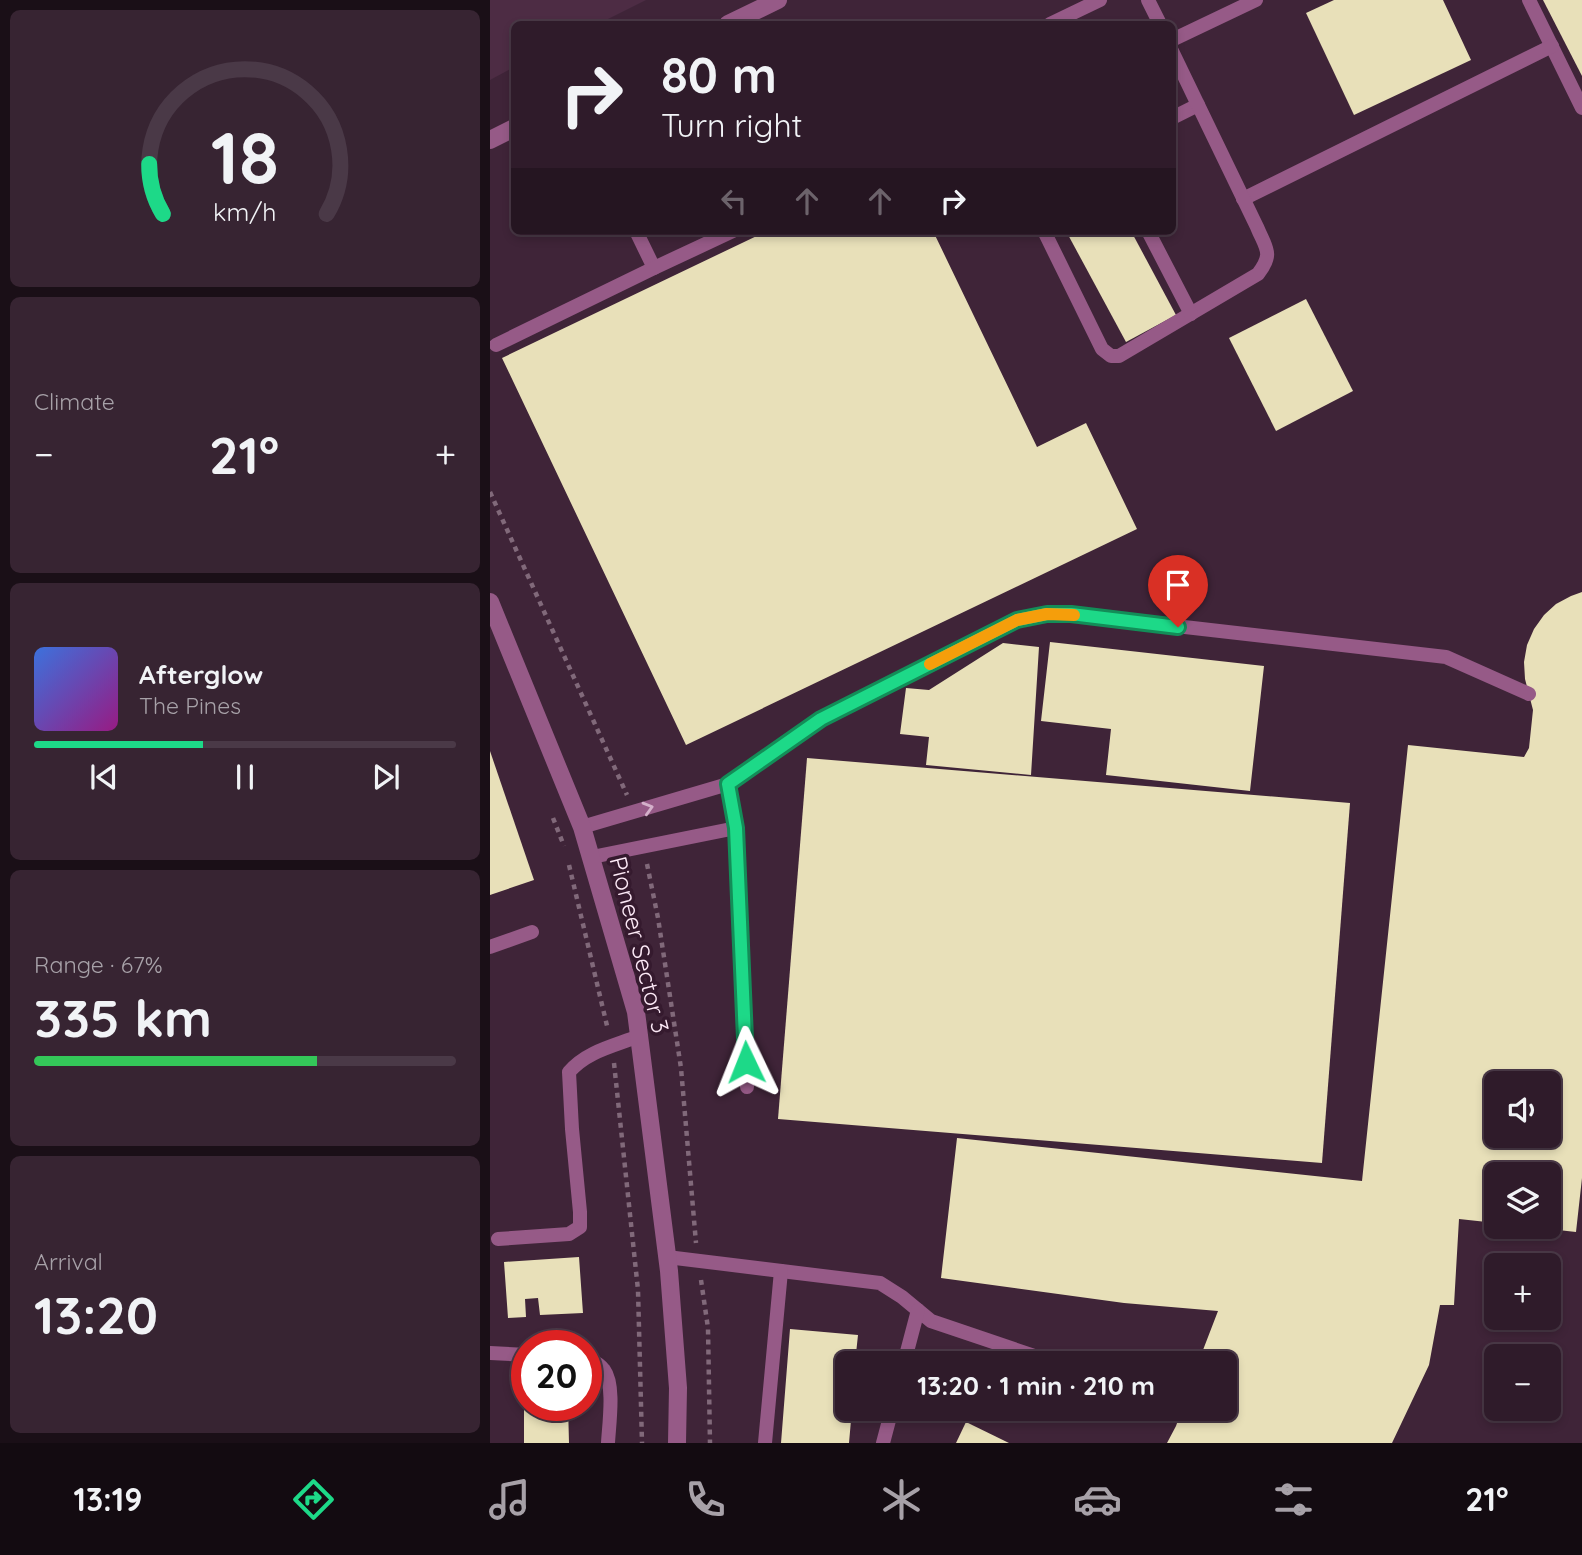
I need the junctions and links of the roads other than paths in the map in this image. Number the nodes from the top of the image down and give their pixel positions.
1 (778, 0) edge
2 (1100, 0) edge
3 (1148, 0) edge
4 (1256, 0) edge
5 (1530, 0) edge
6 (734, 21) edge
7 (1056, 21) edge
8 (1158, 21) edge
9 (1176, 38) edge
10 (1552, 46) junction
11 (1176, 59) edge
12 (1198, 105) junction
13 (1582, 108) edge
14 (1176, 116) edge
15 (511, 130) edge
16 (490, 140) edge
17 (1243, 199) junction
18 (638, 235) edge
19 (724, 235) edge
20 (1046, 235) edge
21 (1150, 235) edge
22 (654, 268) junction
23 (1191, 314) junction
24 (496, 345) dead end
25 (490, 602) edge
26 (1529, 694) dead end
27 (728, 784) junction
28 (582, 827) junction
29 (736, 828) junction
30 (592, 857) junction
31 (532, 932) dead end
32 (490, 947) edge
33 (639, 1036) junction
34 (747, 1087) dead end
35 (498, 1239) dead end
36 (667, 1257) junction
37 (781, 1271) junction
38 (918, 1310) junction
39 (907, 1351) edge
40 (1020, 1351) edge
41 (490, 1353) edge
42 (511, 1354) edge
43 (602, 1368) edge
44 (889, 1421) edge
45 (608, 1443) edge
46 (677, 1443) edge
47 (765, 1443) edge
48 (883, 1443) edge

1 - 6 street
2 - 7 lane
3 - 8 lane
4 - 9 lane
5 - 10 lane
10 - 13 lane
10 - 17 lane
11 - 12 lane
12 - 14 lane
12 - 17 lane
15 - 16 street
17 - 23 lane
18 - 22 lane
19 - 22 lane
20 - 23 lane
21 - 23 lane
22 - 24 lane
25 - 28 street, Pioneer Sector 3
26 - 27 lane
28 -> 27 lane
27 - 29 lane
28 - 30 street, Pioneer Sector 3
29 - 30 lane
29 - 34 lane
30 - 33 street, Pioneer Sector 3
31 - 32 lane
33 - 35 lane
33 - 36 street, Pioneer Sector 3
36 - 37 lane
36 - 46 street, Pioneer Sector 3
37 - 38 lane
37 - 47 lane
38 - 39 lane
38 - 40 lane
41 - 42 lane
43 - 45 lane
44 - 48 lane

